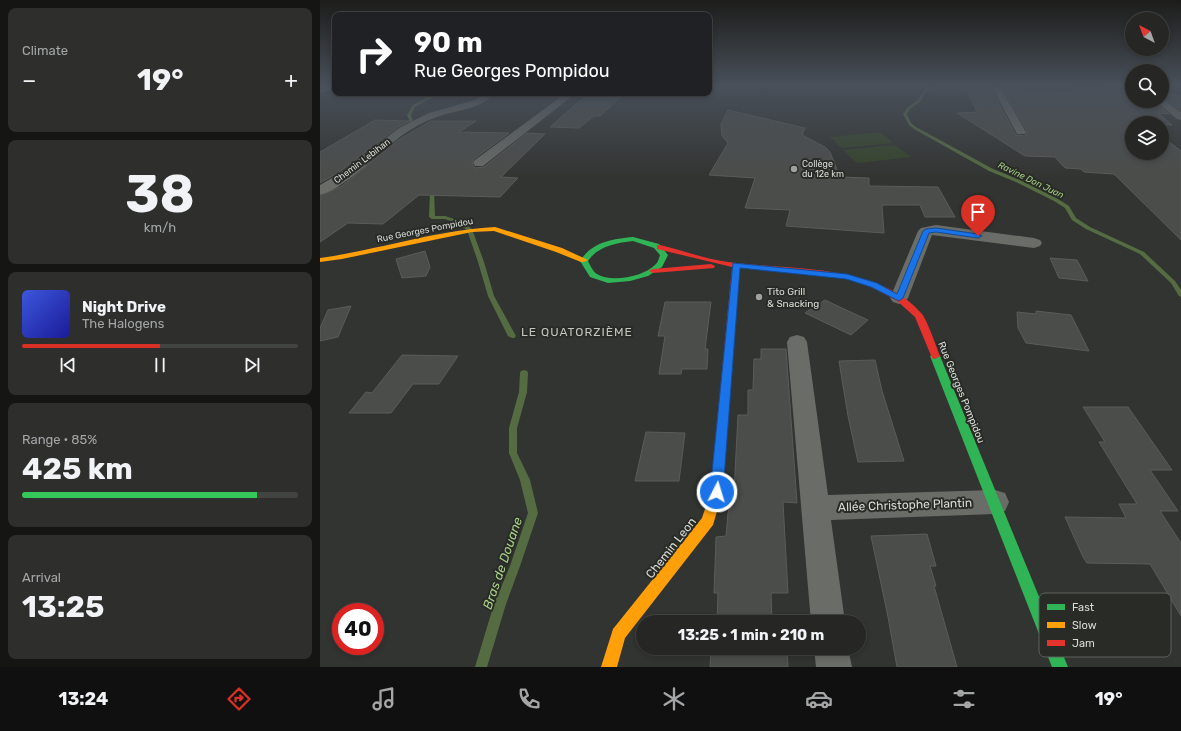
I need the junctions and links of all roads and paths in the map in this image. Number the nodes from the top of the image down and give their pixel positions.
1 (430, 116) edge
2 (541, 116) edge
3 (1012, 116) edge
4 (1021, 132) dead end
5 (479, 163) dead end
6 (320, 191) edge
7 (533, 241) junction
8 (1034, 243) dead end
9 (573, 246) dead end
10 (586, 246) dead end
11 (597, 247) junction
12 (660, 247) junction
13 (320, 260) edge
14 (584, 260) junction
15 (726, 264) junction
16 (736, 265) junction
17 (653, 271) junction
18 (899, 298) junction
19 (797, 342) dead end
20 (995, 502) junction
21 (815, 508) junction
22 (1039, 614) edge
23 (827, 615) edge
24 (832, 655) edge
25 (1056, 657) edge
26 (609, 667) edge
27 (834, 667) edge
28 (1060, 667) edge

1 - 6 street, Chemin Lebihan
2 - 5 street
3 - 4 street
7 - 9 main road, Rue Georges Pompidou
7 - 13 main road, Rue Georges Pompidou
7 - 14 main road, Rue Georges Pompidou
8 - 18 street
10 - 11 main road
11 - 12 main road, Rue Georges Pompidou
11 - 14 main road
12 - 15 main road, Rue Georges Pompidou
12 - 17 main road
14 - 17 main road, Rue Georges Pompidou
15 - 16 main road, Rue Georges Pompidou
15 - 17 main road, Rue Georges Pompidou
16 - 18 main road, Rue Georges Pompidou
16 - 26 main road, Chemin Leon
18 - 20 main road, Rue Georges Pompidou
19 - 21 street
20 - 21 street, Allée Christophe Plantin
20 - 22 main road, Rue Georges Pompidou
21 - 23 street
24 - 27 street
25 - 28 main road, Rue Georges Pompidou

